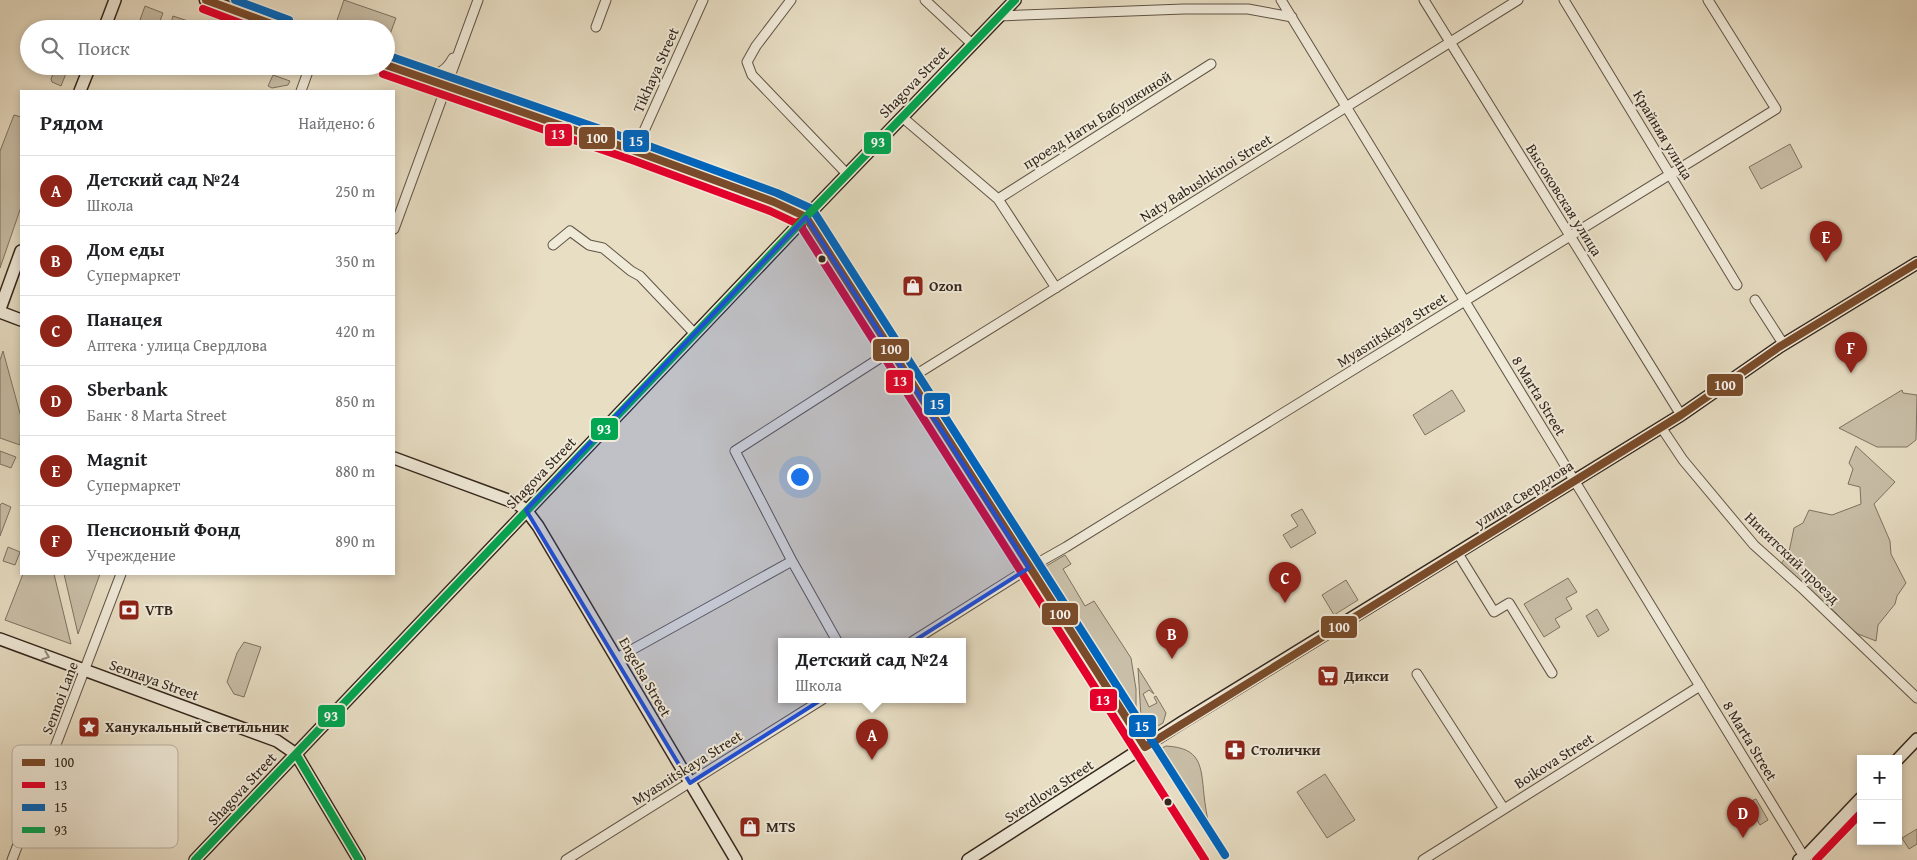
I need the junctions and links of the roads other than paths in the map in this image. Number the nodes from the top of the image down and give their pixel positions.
1 (115, 0) edge
2 (206, 0) edge
3 (478, 0) edge
4 (606, 0) edge
5 (703, 0) edge
6 (791, 0) edge
7 (924, 0) edge
8 (1015, 0) edge
9 (1281, 0) edge
10 (1424, 0) edge
11 (1518, 0) edge
12 (1564, 0) edge
13 (1708, 0) edge
14 (999, 16) junction
15 (1292, 17) junction
16 (107, 20) edge
17 (261, 20) edge
18 (596, 27) dead end
19 (1450, 42) junction
20 (972, 44) junction
21 (460, 47) junction
22 (1211, 64) dead end
23 (395, 68) edge
24 (86, 75) edge
25 (307, 75) edge
26 (412, 75) junction
27 (447, 85) junction
28 (80, 90) edge
29 (301, 90) edge
30 (1346, 107) junction
31 (902, 117) junction
32 (635, 151) junction
33 (847, 174) junction
34 (1671, 174) junction
35 (998, 199) junction
36 (806, 216) junction
37 (395, 226) edge
38 (1570, 236) junction
39 (553, 245) dead end
40 (20, 254) edge
41 (1917, 263) edge
42 (1737, 284) dead end
43 (1056, 288) junction
44 (1755, 300) dead end
45 (1465, 301) junction
46 (0, 311) edge
47 (20, 320) edge
48 (695, 334) junction
49 (1784, 345) junction
50 (891, 351) junction
51 (909, 379) junction
52 (1681, 414) junction
53 (1661, 427) junction
54 (395, 458) edge
55 (1575, 480) junction
56 (526, 510) junction
57 (1457, 552) junction
58 (792, 561) junction
59 (1029, 568) junction
60 (121, 575) edge
61 (835, 638) edge
62 (919, 638) edge
63 (0, 639) edge
64 (617, 658) junction
65 (85, 671) junction
66 (1552, 673) dead end
67 (1417, 674) dead end
68 (1700, 686) junction
69 (1917, 698) edge
70 (817, 703) edge
71 (1917, 739) edge
72 (56, 745) edge
73 (1145, 747) junction
74 (296, 754) junction
75 (1902, 755) edge
76 (690, 783) junction
77 (1859, 800) edge
78 (1504, 809) junction
79 (17, 848) edge
80 (1803, 859) edge
81 (12, 860) edge
82 (195, 860) edge
83 (359, 860) edge
84 (566, 860) edge
85 (736, 860) edge
86 (968, 860) edge
87 (1217, 860) edge
88 (1423, 860) edge

1 - 16 main road
2 - 17 main road
3 - 21 street
4 - 18 street
5 - 32 street, Tikhaya Street
6 - 33 street
7 - 20 street
8 - 14 main road, Shagova Street
9 - 15 street, 8 Marta Street
10 - 19 street, Высоковская улица
11 - 19 street, Naty Babushkinoi Street
12 - 34 street, Крайняя улица
13 - 34 street, Myasnitskaya Street
14 - 15 street
14 - 20 main road, Shagova Street
15 - 30 street, 8 Marta Street
19 - 30 street, Naty Babushkinoi Street
19 - 38 street, Высоковская улица
20 - 31 main road, Shagova Street
21 - 26 street
21 - 27 street
22 - 35 street, проезд Наты Бабушкиной
23 - 26 main road
24 - 28 main road
25 - 29 street
26 - 27 main road
27 - 32 main road
27 - 37 street
30 - 43 street, Naty Babushkinoi Street
30 - 45 street, 8 Marta Street
31 - 33 main road, Shagova Street
31 - 35 street
32 - 36 main road
33 - 36 main road, Shagova Street
34 - 38 street, Myasnitskaya Street
34 - 42 street, Крайняя улица
35 - 43 street
36 - 48 main road, Shagova Street
36 - 50 main road
38 - 45 street, Myasnitskaya Street
38 - 52 street, Высоковская улица
39 - 48 street
40 - 46 main road
41 - 49 main road, улица Свердлова
43 - 51 street, Naty Babushkinoi Street
44 - 49 street
45 - 55 street, 8 Marta Street
45 - 59 street, Myasnitskaya Street
46 - 47 main road
48 - 56 main road, Shagova Street
49 - 52 main road, улица Свердлова
50 - 51 main road
50 - 58 street
51 - 59 main road
52 - 53 main road, улица Свердлова
53 - 55 main road, улица Свердлова
53 - 69 street, Никитский проезд
54 - 56 main road
55 - 57 main road, улица Свердлова
55 - 68 street, 8 Marta Street
56 - 64 main road, Engelsa Street
56 - 74 main road, Shagova Street
57 - 66 street
57 - 73 main road, улица Свердлова
58 - 61 street
58 - 64 street
59 - 62 street, Myasnitskaya Street
59 - 73 main road
60 - 65 street, Sennoi Lane
63 -> 65 main road, Sennaya Street
64 - 76 main road, Engelsa Street
65 - 72 street, Sennoi Lane
65 - 74 main road, Sennaya Street
67 - 78 street
68 - 78 street, Boikova Street
68 - 80 street, 8 Marta Street
70 - 76 street, Myasnitskaya Street
71 - 75 main road
73 - 86 main road, Sverdlova Street
73 - 87 main road
74 - 82 main road, Shagova Street
74 - 83 main road
76 - 84 street, Myasnitskaya Street
76 - 85 main road, Engelsa Street
77 - 80 main road
78 - 88 street, Boikova Street
79 - 81 street, Sennoi Lane

